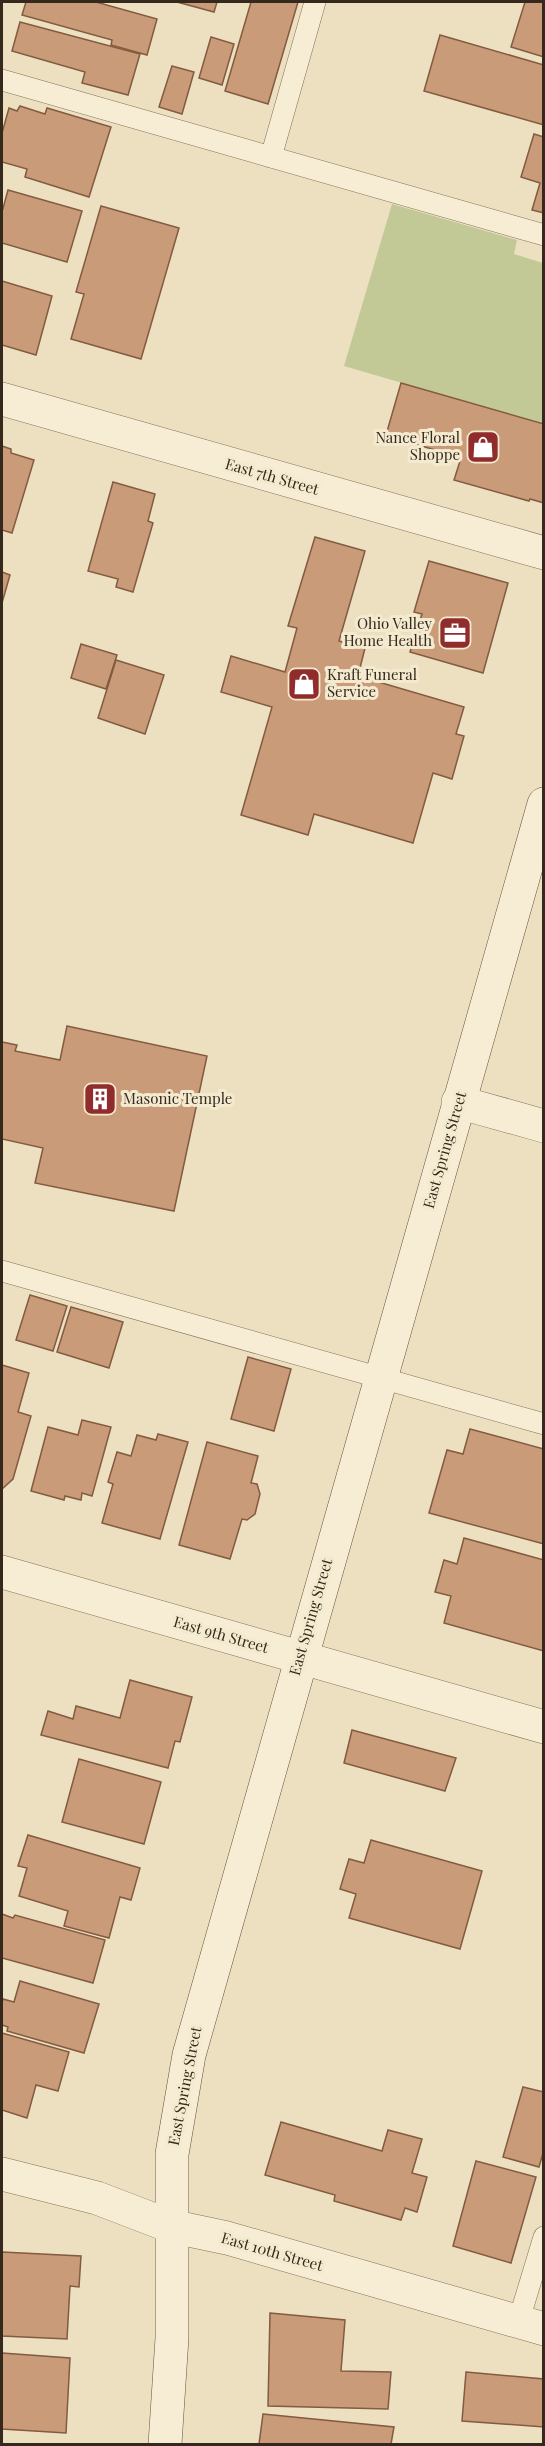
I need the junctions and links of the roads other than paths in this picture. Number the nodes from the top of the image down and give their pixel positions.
1 (315, 2) edge
2 (2, 80) edge
3 (271, 157) junction
4 (543, 235) edge
5 (2, 399) edge
6 (543, 553) edge
7 (541, 820) edge
8 (459, 1102) junction
9 (543, 1126) edge
10 (2, 1271) edge
11 (380, 1378) junction
12 (543, 1424) edge
13 (2, 1572) edge
14 (300, 1658) junction
15 (543, 1727) edge
16 (2, 2174) edge
17 (170, 2226) junction
18 (543, 2237) edge
19 (531, 2326) edge
20 (165, 2445) edge

1 - 3 lane
2 - 3 lane
3 - 4 lane
5 - 6 street, East 7th Street
7 - 8 street, East Spring Street
8 - 9 street
8 - 11 street, East Spring Street
10 - 11 lane
11 - 12 lane
11 - 14 street, East Spring Street
13 - 14 street, East 9th Street
14 - 15 street, East 9th Street
14 - 17 street, East Spring Street
16 - 17 street, East 10th Street
17 - 19 street, East 10th Street
17 - 20 street, East Spring Street
18 - 19 lane

